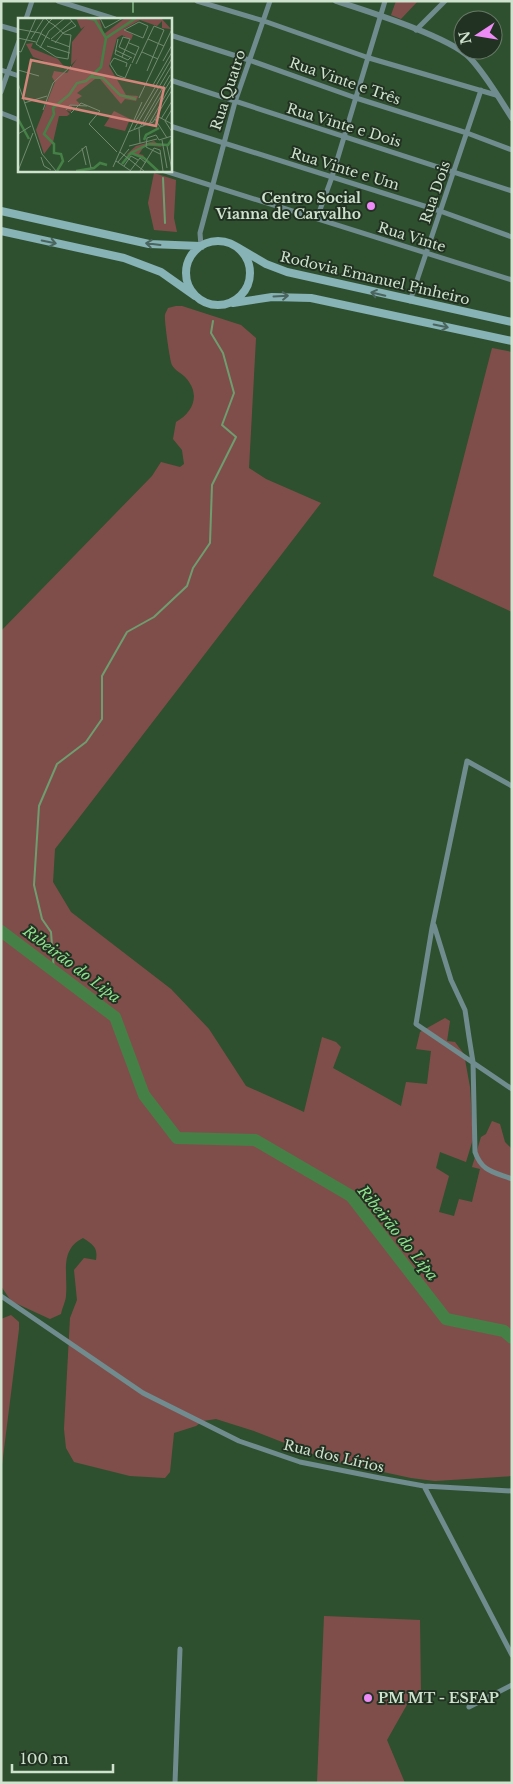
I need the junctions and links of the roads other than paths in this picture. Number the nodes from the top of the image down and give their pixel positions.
1 (32, 1) edge
2 (58, 1) edge
3 (197, 1) edge
4 (270, 1) edge
5 (336, 1) edge
6 (385, 1) edge
7 (445, 1) edge
8 (380, 16) junction
9 (26, 18) edge
10 (113, 18) edge
11 (264, 21) junction
12 (1, 26) edge
13 (416, 30) junction
14 (18, 31) edge
15 (171, 36) edge
16 (18, 44) edge
17 (369, 58) junction
18 (249, 60) junction
19 (1, 70) edge
20 (8, 72) junction
21 (18, 76) edge
22 (171, 80) edge
23 (481, 90) junction
24 (1, 92) edge
25 (496, 95) junction
26 (356, 98) junction
27 (235, 102) junction
28 (1, 113) edge
29 (512, 118) edge
30 (18, 120) edge
31 (171, 126) edge
32 (467, 133) junction
33 (344, 136) junction
34 (223, 144) junction
35 (512, 150) edge
36 (165, 171) edge
37 (454, 171) junction
38 (332, 177) junction
39 (212, 186) junction
40 (512, 191) edge
41 (1, 211) edge
42 (440, 211) junction
43 (317, 218) junction
44 (1, 231) edge
45 (512, 237) edge
46 (202, 246) junction
47 (237, 247) junction
48 (426, 253) junction
49 (512, 280) edge
50 (195, 296) junction
51 (410, 301) junction
52 (233, 302) junction
53 (512, 322) edge
54 (512, 341) edge
55 (512, 786) edge
56 (433, 921) junction
57 (473, 1062) junction
58 (512, 1089) edge
59 (512, 1179) edge
60 (1, 1296) edge
61 (424, 1486) junction
62 (512, 1490) edge
63 (180, 1649) dead end
64 (512, 1655) edge
65 (512, 1685) edge
66 (469, 1707) dead end
67 (174, 1783) edge

1 - 9 street
2 - 10 street
3 - 11 street
4 - 11 street, Rua Quatro
5 - 8 street
6 - 8 street
7 - 13 street
8 - 13 street
8 - 17 street
11 - 17 street
11 - 18 street, Rua Quatro
12 - 14 street
13 - 25 street
15 - 18 street, Rua Vinte e Três
16 - 20 street
17 - 23 street
17 - 26 street
18 - 26 street, Rua Vinte e Três
18 - 27 street, Rua Quatro
19 - 20 street
20 - 21 street
20 - 24 street
22 - 27 street, Rua Vinte e Dois
23 - 25 street
23 - 32 street, Rua Dois
25 - 29 street
26 - 32 street, Rua Vinte e Três
26 - 33 street
27 - 33 street, Rua Vinte e Dois
27 - 34 street, Rua Quatro
28 - 30 street
31 - 34 street, Rua Vinte e Um
32 - 35 street, Rua Vinte e Três
32 - 37 street, Rua Dois
33 - 37 street, Rua Vinte e Dois
33 - 38 street
34 - 38 street, Rua Vinte e Um
34 - 39 street, Rua Quatro
36 - 39 street, Rua Vinte
37 - 40 street, Rua Vinte e Dois
37 - 42 street, Rua Dois
38 - 42 street, Rua Vinte e Um
38 - 43 street
39 - 43 street, Rua Vinte
39 - 46 street, Rua Quatro
46 -> 41 main road
42 - 45 street, Rua Vinte e Um
42 - 48 street, Rua Dois
43 - 48 street, Rua Vinte
44 -> 50 main road
46 - 47 main road
46 - 50 main road
51 -> 47 main road, Rodovia Emanuel Pinheiro
47 - 52 main road
48 - 49 street, Rua Vinte
48 - 51 street, Rua Dois
50 - 52 main road
51 - 53 main road, Rodovia Emanuel Pinheiro
52 -> 54 main road
55 - 56 street
56 - 57 street
56 - 57 street
57 - 58 street
57 - 59 street
60 - 61 street, Rua dos Lírios
61 - 62 street, Rua dos Lírios
61 - 64 street
63 - 67 street
65 - 66 street

